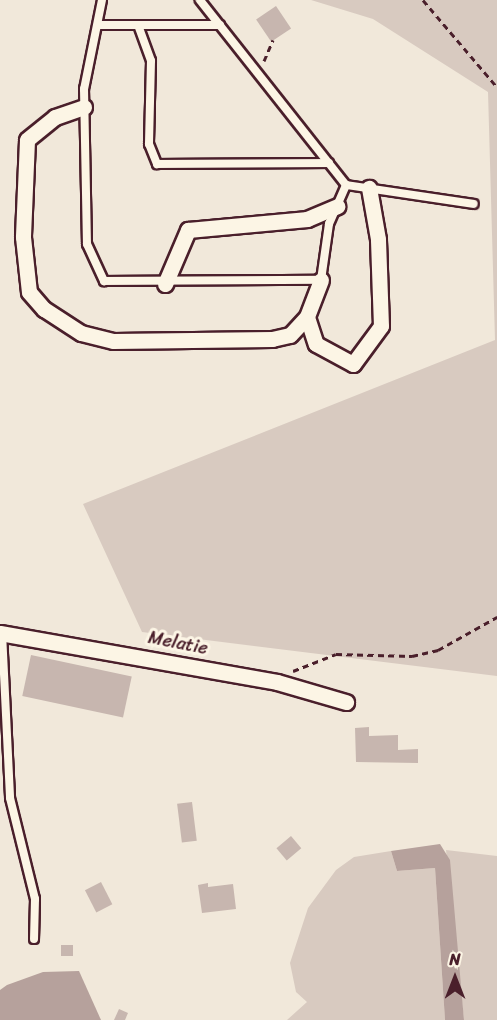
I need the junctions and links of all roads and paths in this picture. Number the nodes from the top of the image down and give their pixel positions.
1 (102, 0) edge
2 (200, 0) edge
3 (423, 0) edge
4 (100, 25) junction
5 (138, 25) junction
6 (220, 25) junction
7 (273, 40) dead end
8 (258, 73) junction
9 (497, 87) edge
10 (84, 107) junction
11 (329, 163) junction
12 (346, 185) junction
13 (369, 188) junction
14 (474, 204) dead end
15 (336, 206) junction
16 (321, 280) junction
17 (165, 284) junction
18 (308, 317) junction
19 (497, 617) edge
20 (1, 633) edge
21 (277, 682) junction
22 (346, 702) dead end
23 (34, 939) dead end

1 - 4 lane
2 - 6 lane
3 - 9 path
4 - 5 lane
4 - 10 lane
5 - 6 lane
5 - 11 lane
6 - 8 lane
7 - 8 path
8 - 11 lane
10 - 17 lane
10 - 18 street
11 - 12 lane
12 - 13 lane
12 - 15 lane
13 - 14 lane
13 - 18 street
15 - 16 lane
15 - 17 street
16 - 17 lane
16 - 18 street
19 - 21 path
20 - 21 street, Melatie
20 - 23 lane
21 - 22 street, Melatie

